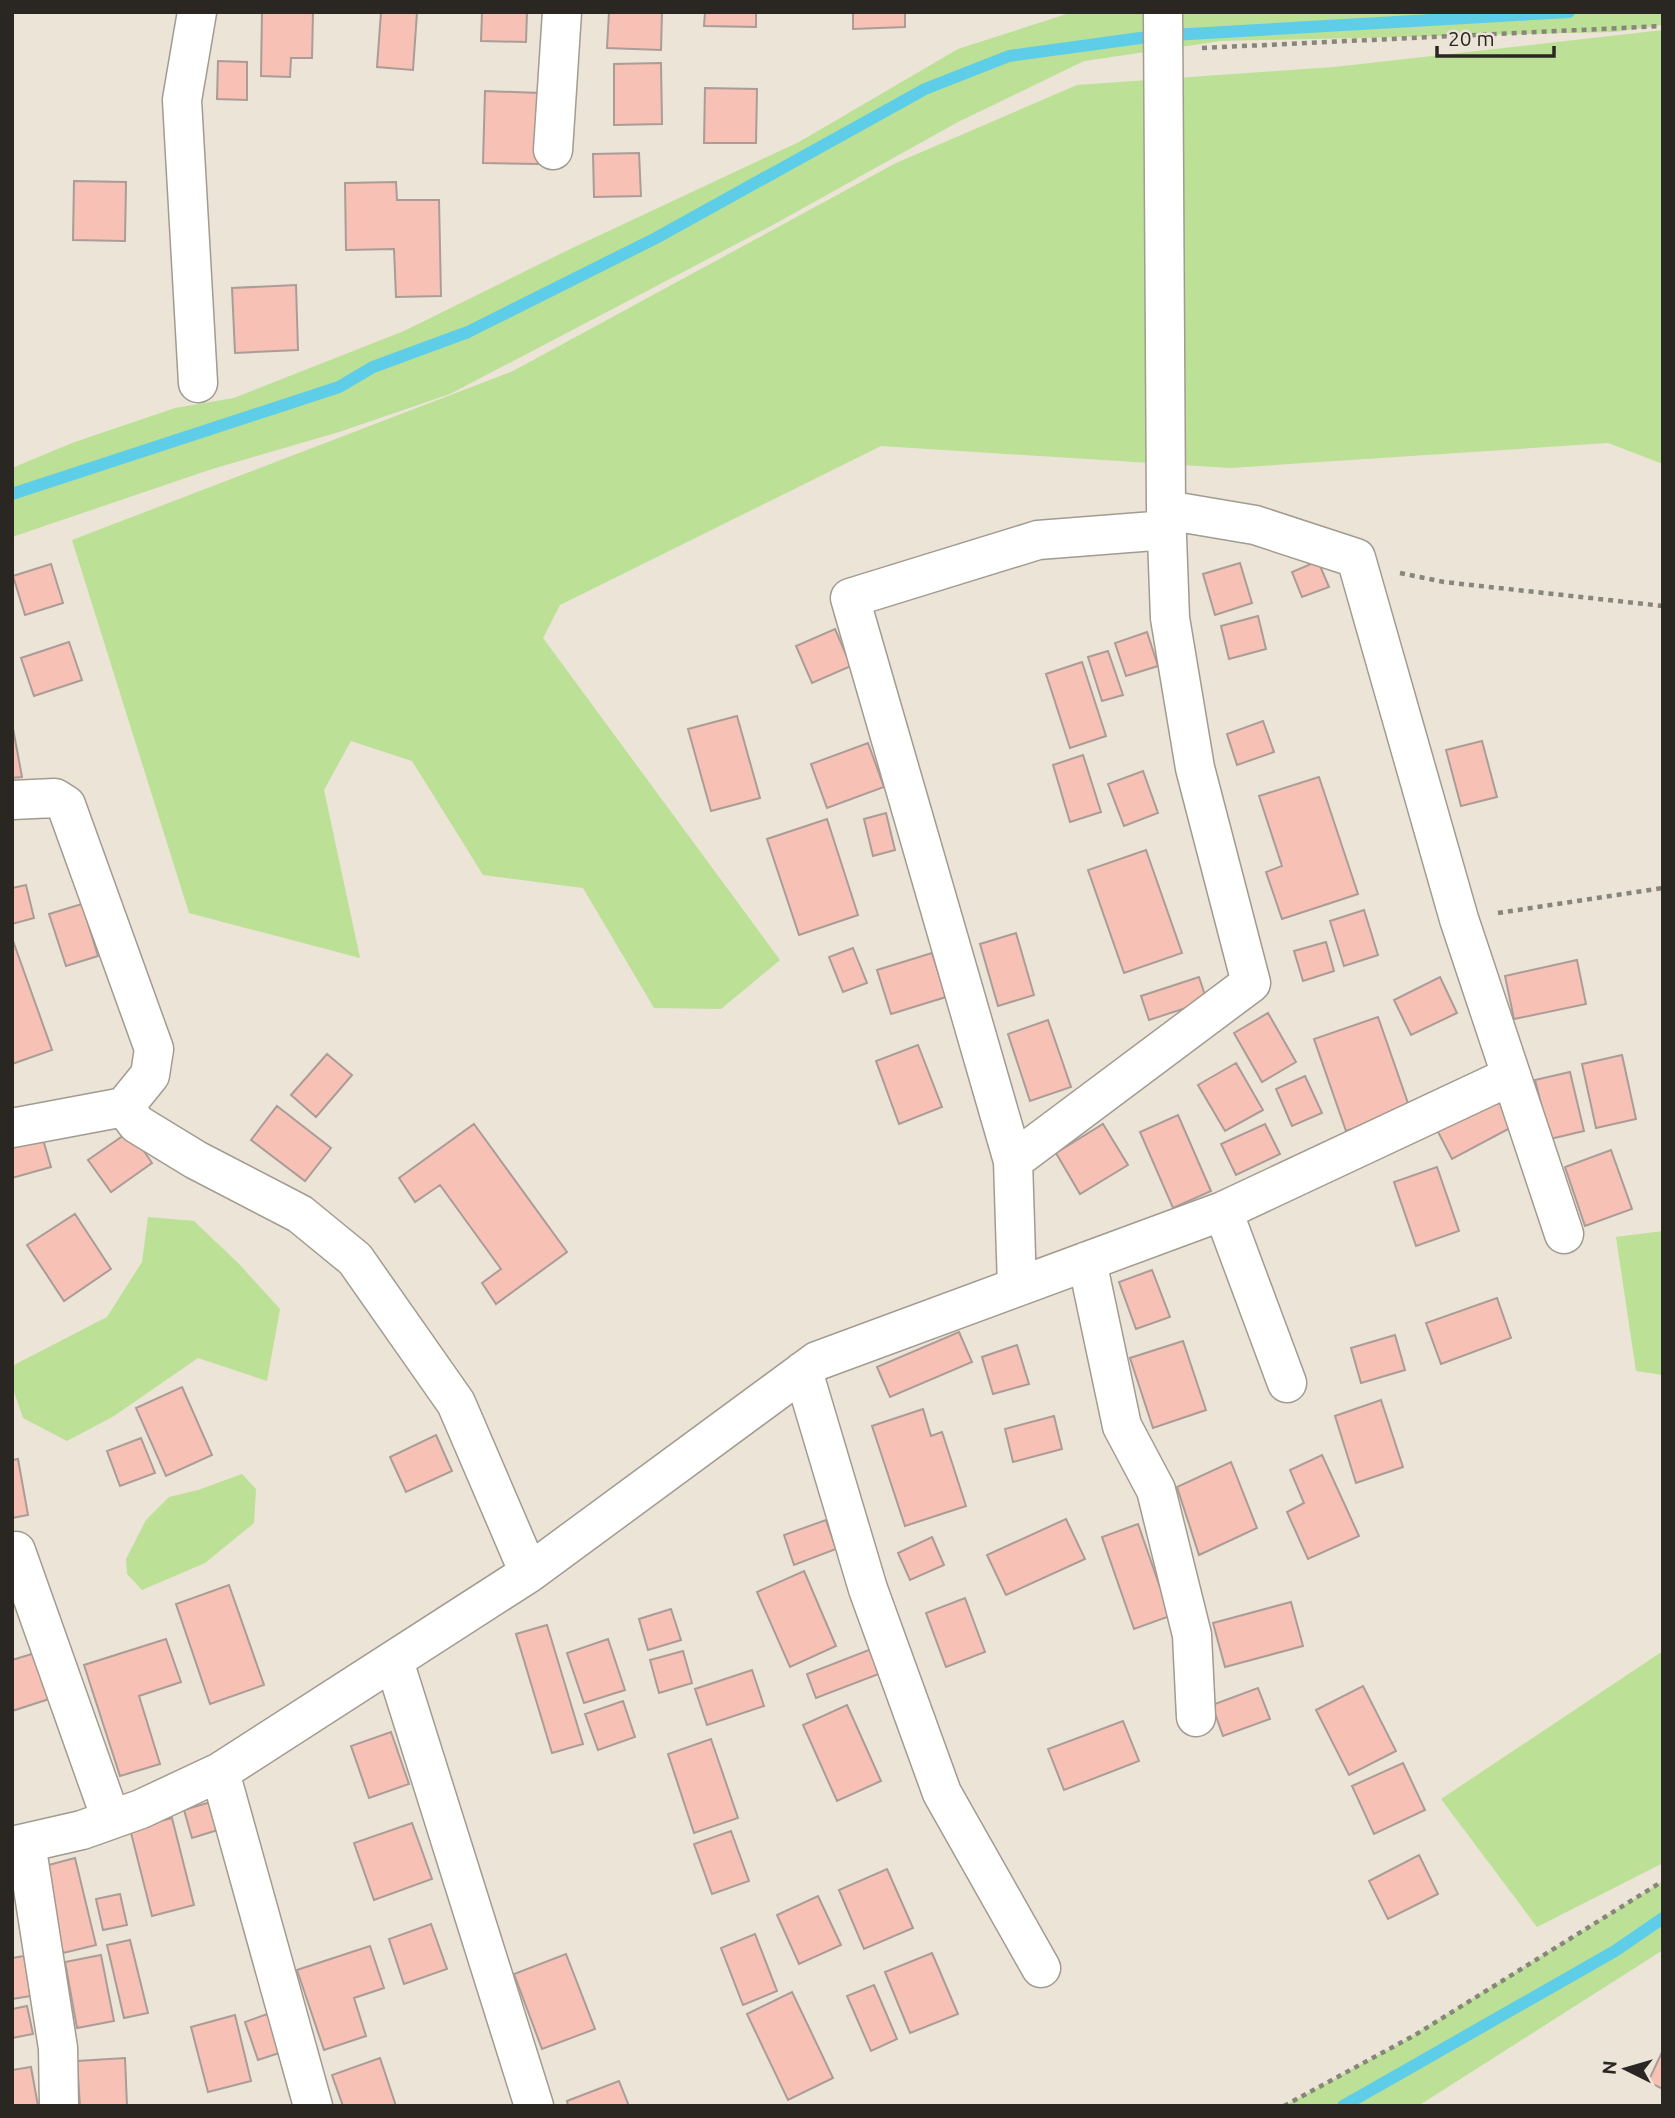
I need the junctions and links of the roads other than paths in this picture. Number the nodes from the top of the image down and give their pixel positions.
1 (197, 12) edge
2 (562, 12) edge
3 (1163, 31) edge
4 (553, 150) dead end
5 (198, 383) dead end
6 (1166, 520) junction
7 (12, 800) edge
8 (1511, 1076) junction
9 (124, 1107) junction
10 (12, 1128) edge
11 (1013, 1161) junction
12 (1223, 1211) junction
13 (1564, 1234) dead end
14 (1087, 1261) junction
15 (1017, 1287) junction
16 (803, 1371) junction
17 (1287, 1383) dead end
18 (12, 1552) edge
19 (529, 1573) junction
20 (394, 1661) junction
21 (1196, 1717) dead end
22 (220, 1772) junction
23 (111, 1819) junction
24 (19, 1844) edge
25 (1041, 1968) dead end
26 (59, 2106) edge
27 (313, 2106) edge
28 (534, 2106) edge

1 - 5 street
2 - 4 street
3 - 6 street
6 - 8 street
6 - 11 street
6 - 11 street
7 - 9 street
8 - 12 street
8 - 13 street
9 - 10 street
9 - 19 street
11 - 15 street
12 - 14 street
12 - 17 street
14 - 15 street
14 - 21 street
15 - 16 street
16 - 19 street
16 - 25 street
18 - 23 street
19 - 20 street
20 - 22 street
20 - 28 street
22 - 23 street
22 - 27 street
23 - 24 street
24 - 26 street

